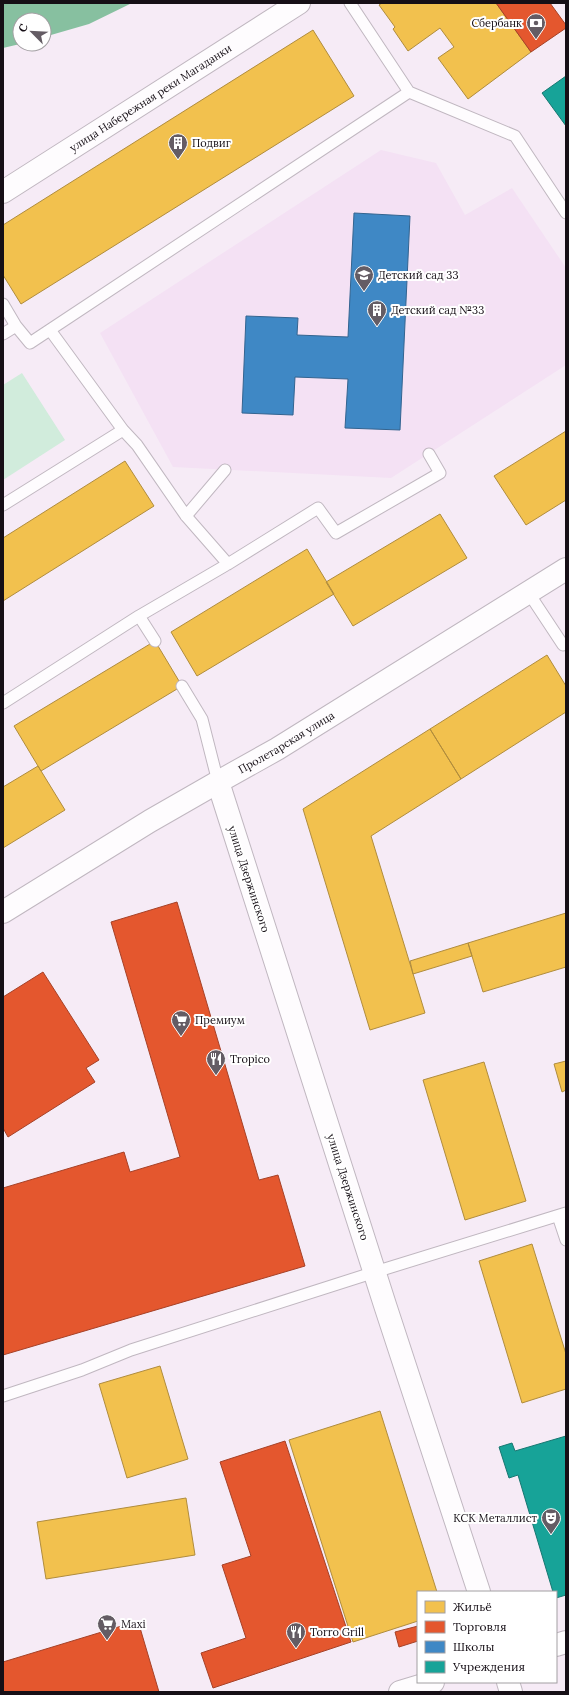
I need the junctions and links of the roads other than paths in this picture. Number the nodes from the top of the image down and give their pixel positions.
1 (299, 3) edge
2 (350, 3) edge
3 (409, 92) junction
4 (3, 192) edge
5 (566, 213) edge
6 (3, 304) edge
7 (16, 326) junction
8 (50, 330) junction
9 (3, 334) edge
10 (123, 430) junction
11 (429, 454) dead end
12 (225, 470) dead end
13 (3, 505) edge
14 (186, 516) junction
15 (228, 564) junction
16 (566, 569) edge
17 (528, 592) junction
18 (140, 616) junction
19 (155, 641) dead end
20 (563, 645) dead end
21 (182, 686) dead end
22 (3, 703) edge
23 (218, 782) junction
24 (3, 912) edge
25 (562, 1214) edge
26 (566, 1240) edge
27 (375, 1272) junction
28 (3, 1396) edge
29 (479, 1591) edge
30 (430, 1683) edge
31 (400, 1692) edge

1 - 4 street, улица Набережная реки Магаданки
2 - 3 lane
3 - 5 lane
3 - 8 lane
6 - 7 lane
7 - 8 lane
7 - 9 lane
8 - 10 lane
10 - 13 lane
10 - 14 lane
11 - 15 lane
12 - 14 lane
14 - 15 lane
15 - 18 lane
16 - 17 street, Пролетарская улица
17 - 20 lane
17 - 23 street, Пролетарская улица
18 - 19 lane
18 - 22 lane
21 - 23 lane
23 - 24 street, Пролетарская улица
23 - 27 street, улица Дзержинского
25 - 26 lane
25 - 27 lane
27 - 28 lane
27 - 29 street, улица Дзержинского
30 - 31 street

